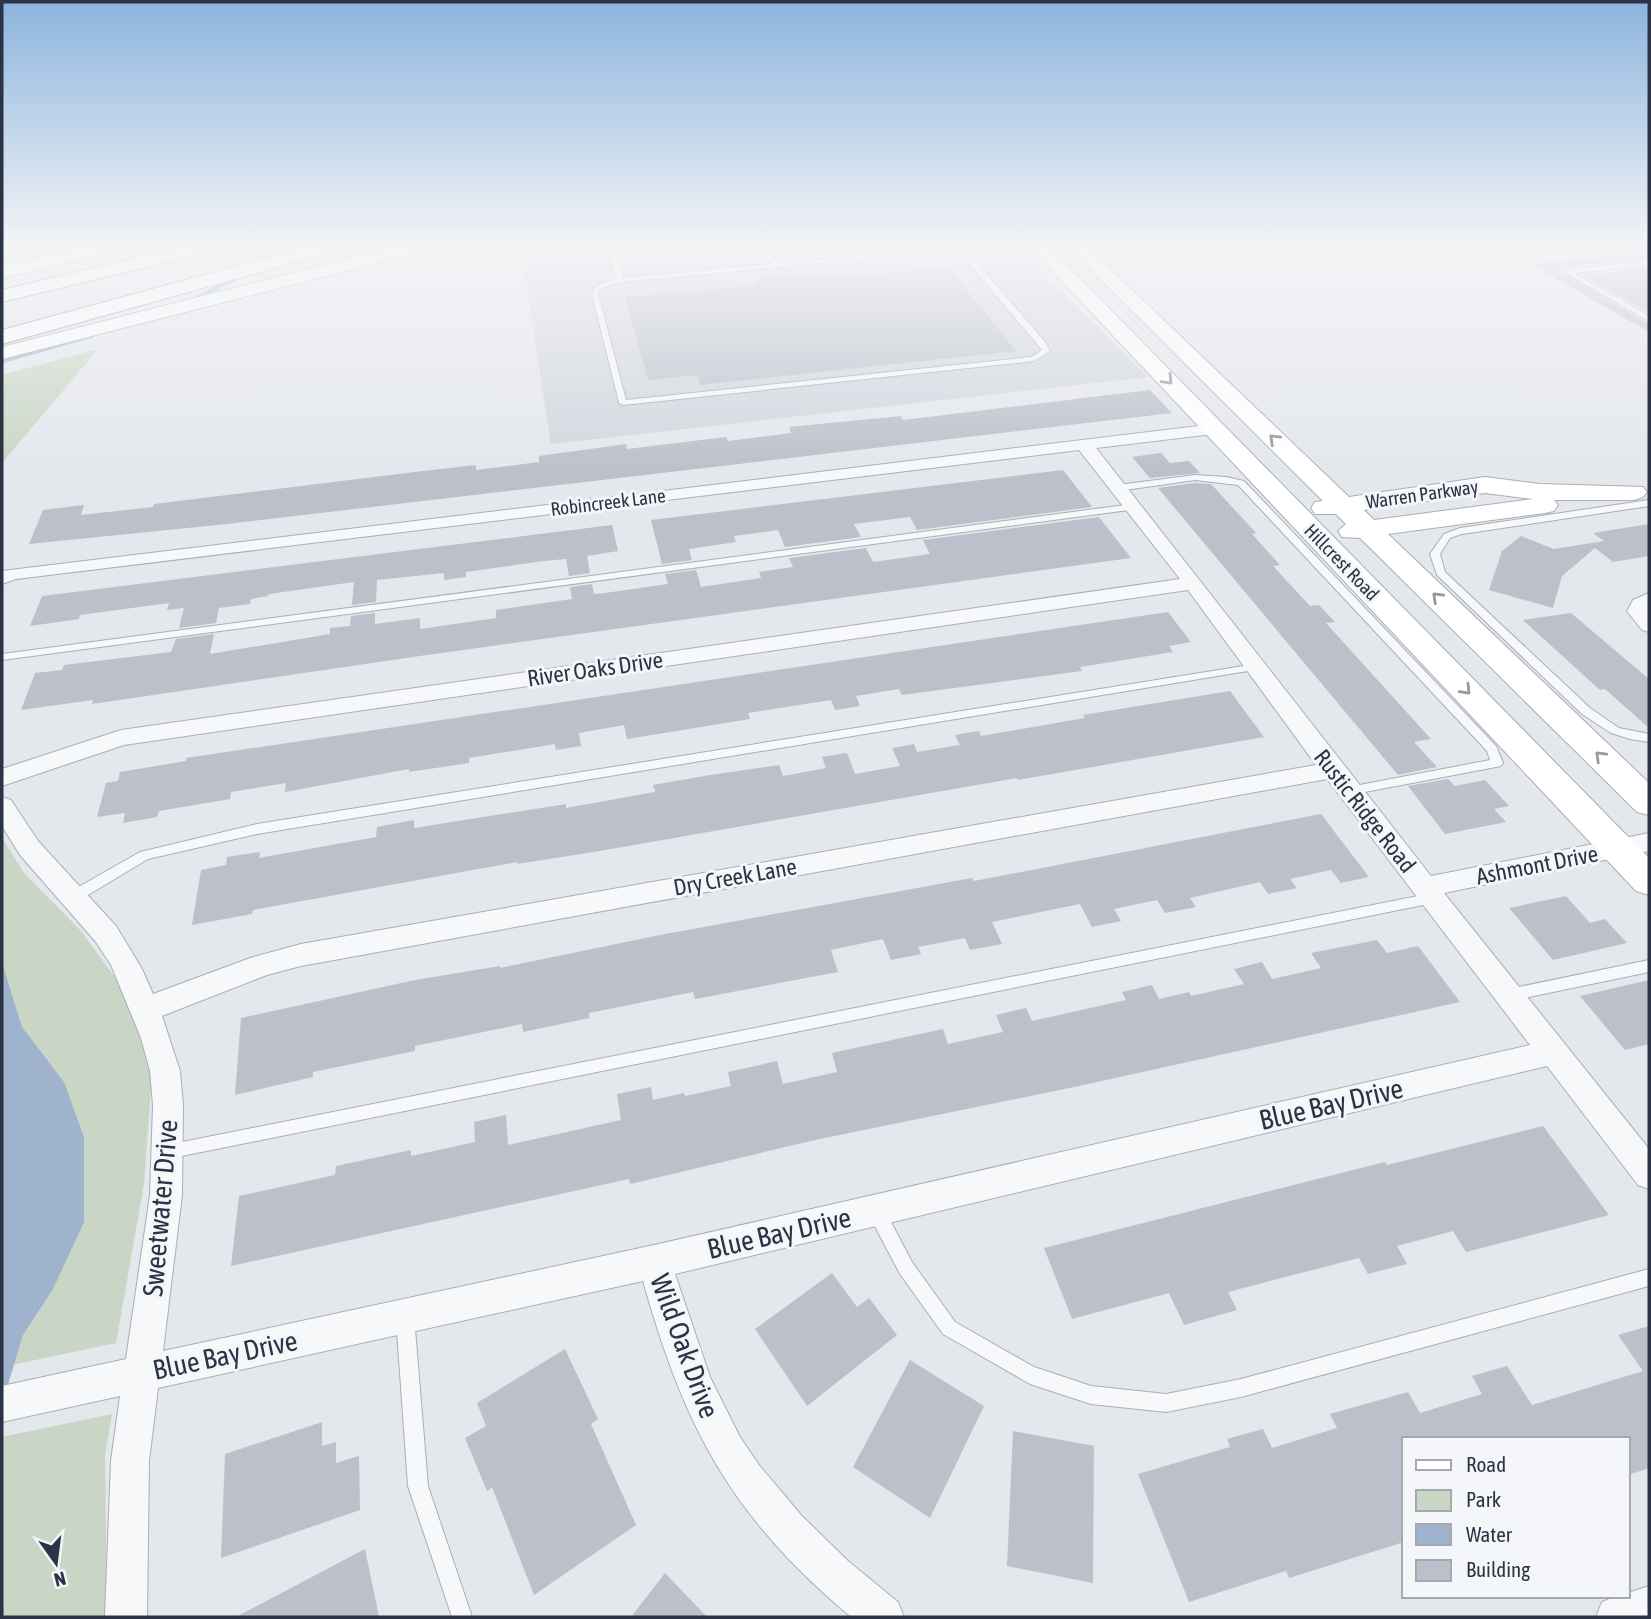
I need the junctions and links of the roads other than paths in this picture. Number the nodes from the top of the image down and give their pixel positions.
1 (32, 319) edge
2 (69, 319) edge
3 (136, 319) edge
4 (601, 319) edge
5 (1020, 319) edge
6 (1108, 319) edge
7 (1151, 319) edge
8 (2, 326) edge
9 (2, 337) edge
10 (2, 354) edge
11 (1215, 429) junction
12 (1084, 445) junction
13 (1118, 488) junction
14 (1644, 495) edge
15 (1342, 505) junction
16 (1133, 507) junction
17 (1305, 524) junction
18 (1367, 529) junction
19 (2, 578) edge
20 (1192, 583) junction
21 (2, 657) edge
22 (1256, 667) junction
23 (1649, 738) edge
24 (1333, 770) junction
25 (2, 778) edge
26 (1349, 790) junction
27 (1649, 803) edge
28 (2, 806) edge
29 (1634, 845) edge
30 (1649, 881) edge
31 (1429, 893) junction
32 (73, 897) junction
33 (1649, 966) edge
34 (1508, 995) junction
35 (144, 1010) junction
36 (1554, 1052) junction
37 (167, 1152) junction
38 (1649, 1174) edge
39 (876, 1210) junction
40 (654, 1262) junction
41 (1649, 1278) edge
42 (405, 1316) junction
43 (143, 1373) junction
44 (2, 1404) edge
45 (1649, 1607) edge
46 (125, 1617) edge
47 (462, 1617) edge
48 (883, 1617) edge
49 (1617, 1617) edge

1 - 8 highway
2 - 9 highway
3 - 10 main road
4 - 5 lane
6 -> 11 main road, Hillcrest Road
15 -> 7 main road, Hillcrest Road
11 - 12 street, Robincreek Lane
11 - 17 main road, Hillcrest Road
12 - 13 street, Rustic Ridge Road
12 - 19 street, Robincreek Lane
13 - 16 street, Rustic Ridge Road
13 - 26 lane
14 - 15 main road, Warren Parkway
14 - 18 main road, Warren Parkway
14 - 23 lane
15 - 17 main road, Warren Parkway
15 - 18 main road, Hillcrest Road
16 - 20 street, Rustic Ridge Road
16 - 21 lane
17 - 18 main road, Warren Parkway
17 -> 29 main road, Hillcrest Road
27 -> 18 main road, Hillcrest Road
20 - 22 street, Rustic Ridge Road
20 - 25 street, River Oaks Drive
22 - 24 street, Rustic Ridge Road
22 - 32 lane
24 - 26 street, Rustic Ridge Road
24 - 35 street, Dry Creek Lane
26 - 31 street, Rustic Ridge Road
28 - 32 street, Sweetwater Drive
29 - 30 main road, Hillcrest Road
29 - 31 street, Ashmont Drive
31 - 34 street, Rustic Ridge Road
31 - 37 lane
32 - 35 street, Sweetwater Drive
33 - 34 lane
34 - 36 street, Rustic Ridge Road
35 - 37 street, Sweetwater Drive
36 - 38 street, Rustic Ridge Road
36 - 39 street, Blue Bay Drive
37 - 43 street, Sweetwater Drive
39 - 40 street, Blue Bay Drive
39 - 41 lane
40 - 42 street, Blue Bay Drive
40 - 48 street, Wild Oak Drive
42 - 43 street, Blue Bay Drive
42 - 47 lane
43 - 44 street, Blue Bay Drive
43 - 46 street, Sweetwater Drive
45 - 49 street

